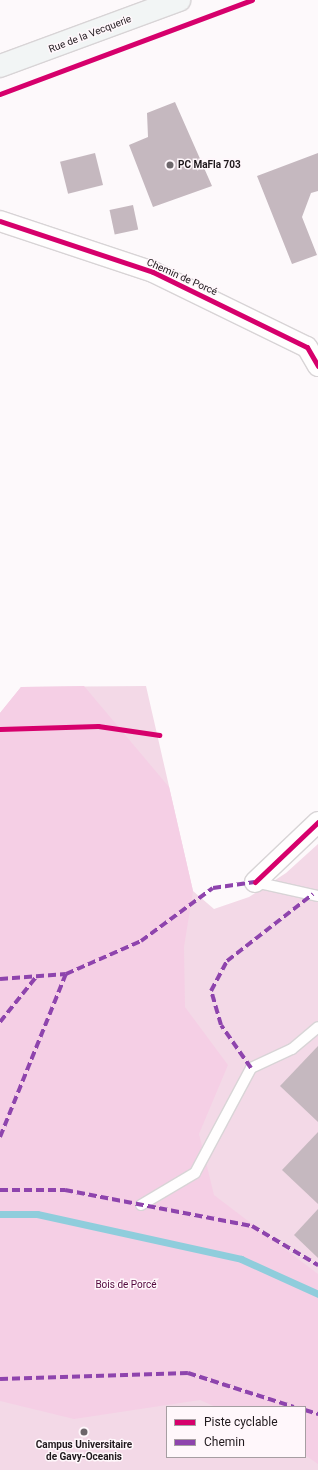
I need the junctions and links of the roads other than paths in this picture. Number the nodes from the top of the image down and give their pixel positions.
1 (180, 0) edge
2 (152, 5) edge
3 (0, 66) edge
4 (0, 221) edge
5 (318, 366) edge
6 (318, 822) edge
7 (255, 882) joint
8 (318, 896) edge
9 (318, 1027) edge
10 (141, 1205) dead end

1 - 2 main road, Rue de la Vecquerie
2 - 3 main road, Rue de la Vecquerie
4 - 5 street, Chemin de Porcé
6 - 7 street
7 - 8 lane
9 - 10 lane

